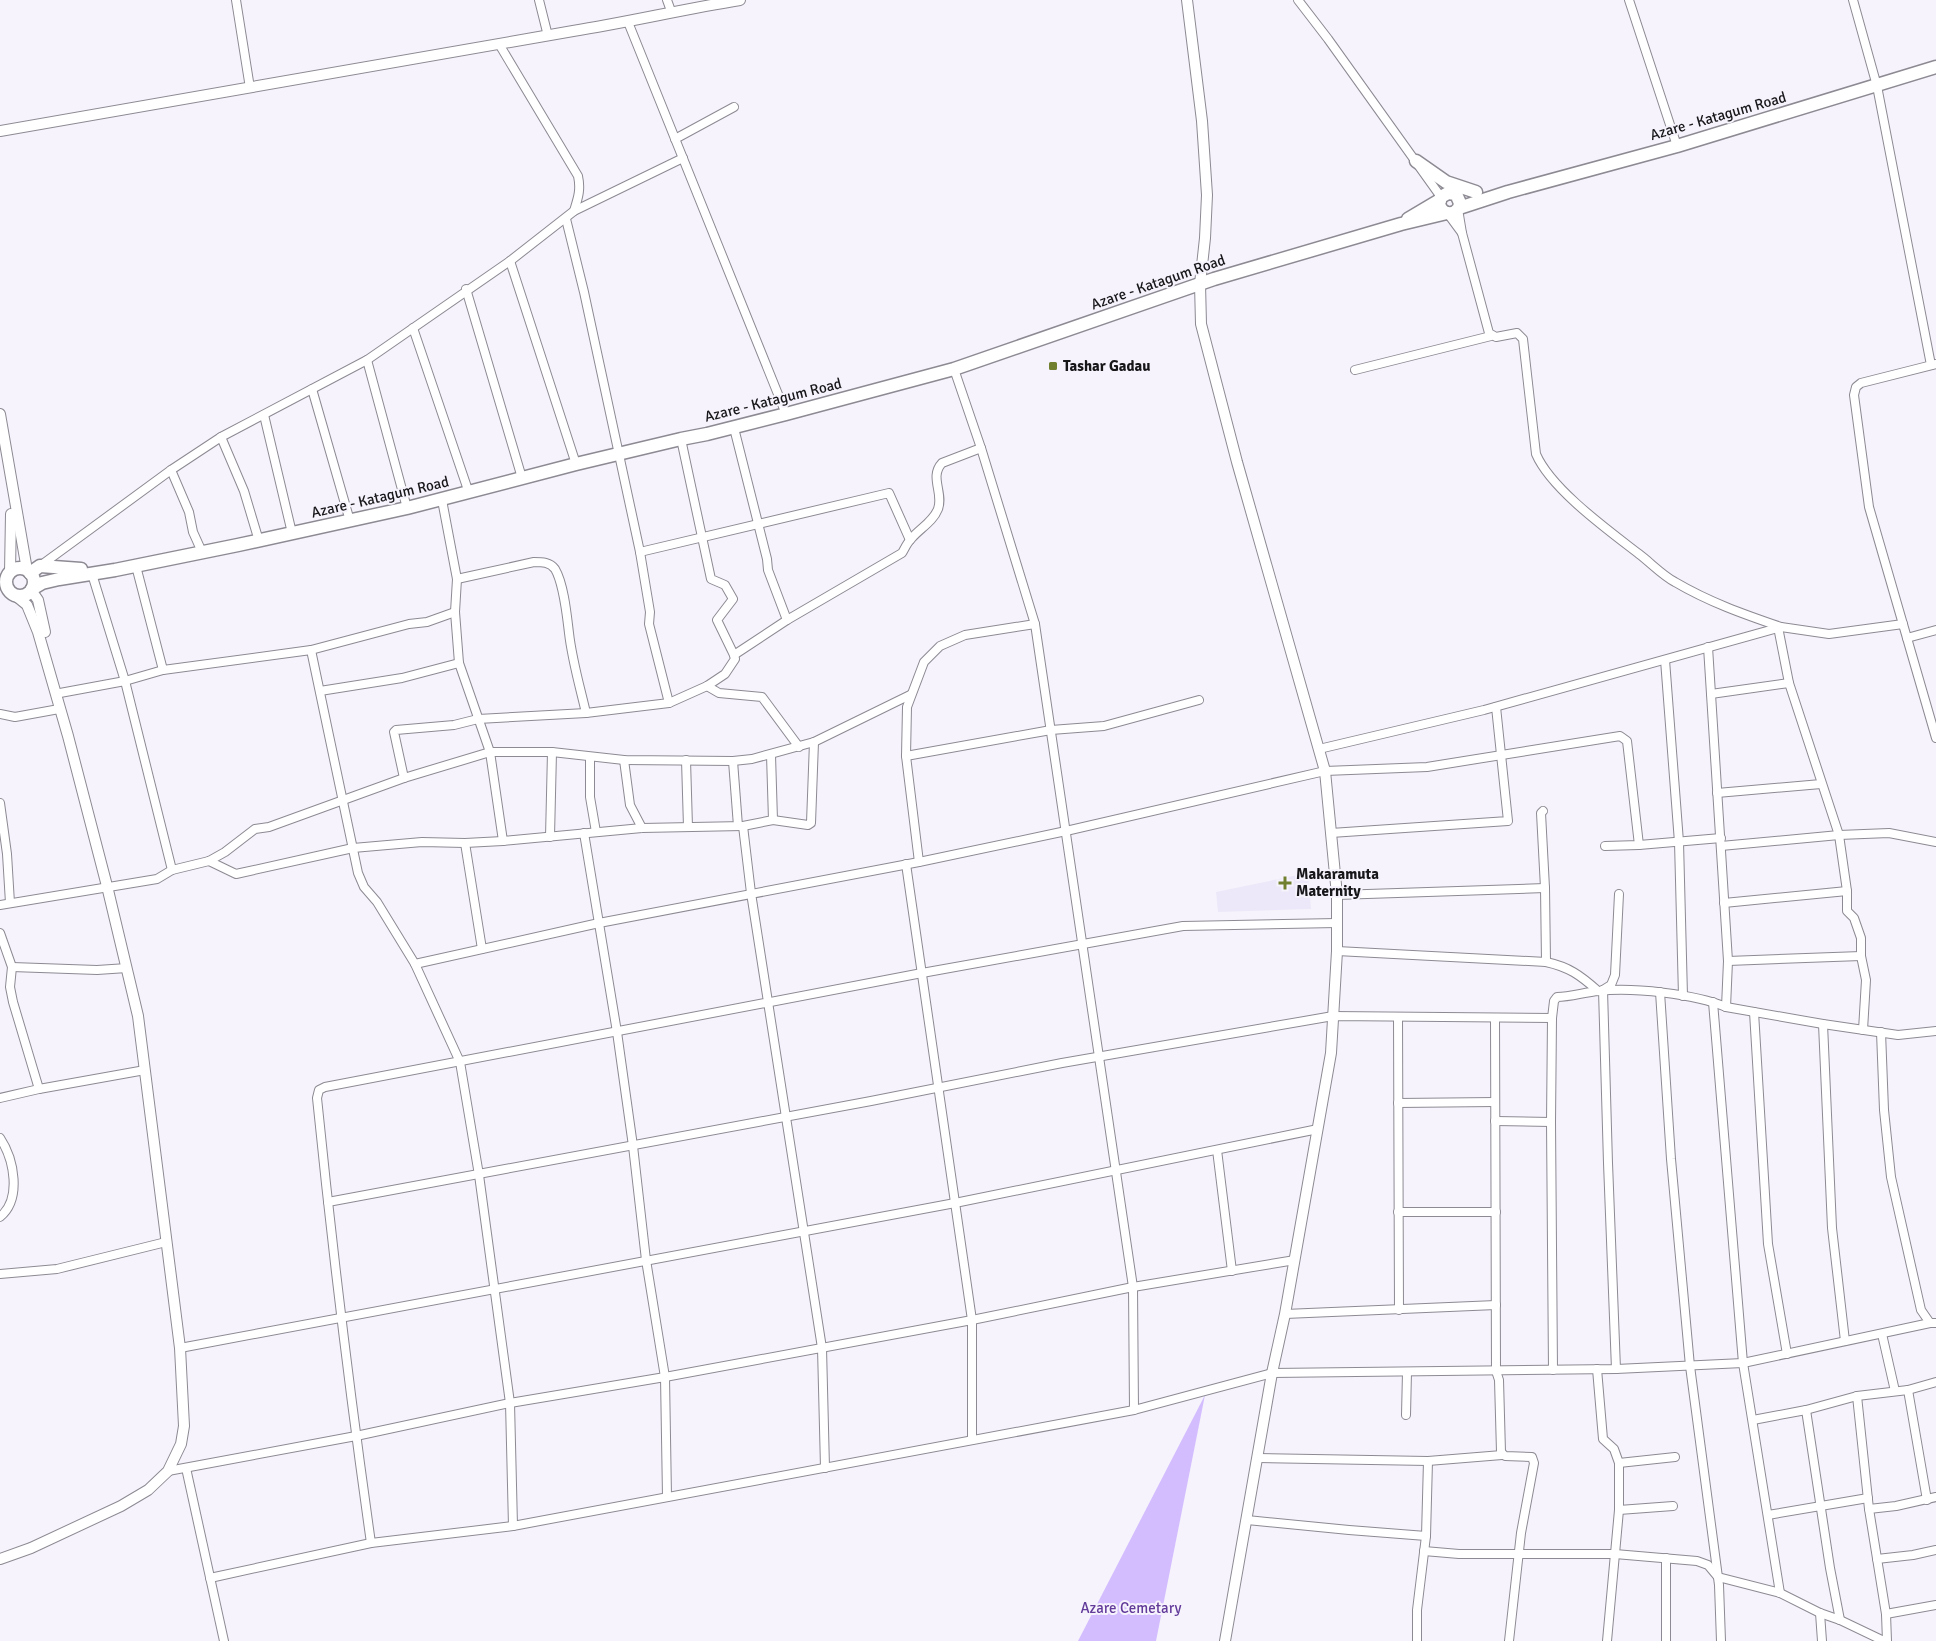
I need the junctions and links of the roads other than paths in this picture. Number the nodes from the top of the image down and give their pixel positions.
1 (236, 0) edge
2 (539, 0) edge
3 (667, 0) edge
4 (740, 0) edge
5 (1187, 0) edge
6 (1298, 0) edge
7 (1629, 0) edge
8 (1852, 0) edge
9 (671, 12) junction
10 (628, 22) junction
11 (548, 36) junction
12 (499, 44) junction
13 (1936, 68) edge
14 (1877, 86) junction
15 (250, 88) junction
16 (734, 106) dead end
17 (0, 130) edge
18 (675, 139) junction
19 (1676, 146) junction
20 (683, 158) junction
21 (1416, 161) junction
22 (1476, 192) junction
23 (1508, 192) junction
24 (580, 194) junction
25 (1456, 194) junction
26 (1440, 198) junction
27 (586, 205) junction
28 (574, 211) junction
29 (1453, 211) junction
30 (566, 219) junction
31 (1401, 224) junction
32 (510, 261) junction
33 (1200, 284) junction
34 (466, 290) junction
35 (413, 328) junction
36 (1492, 336) junction
37 (366, 360) junction
38 (1933, 364) edge
39 (954, 369) junction
40 (1355, 370) dead end
41 (312, 389) junction
42 (0, 414) edge
43 (786, 414) junction
44 (264, 415) junction
45 (734, 428) junction
46 (221, 437) junction
47 (681, 439) junction
48 (982, 448) junction
49 (619, 453) junction
50 (576, 464) junction
51 (171, 470) junction
52 (522, 478) junction
53 (11, 486) junction
54 (469, 493) junction
55 (442, 500) junction
56 (407, 508) junction
57 (350, 521) junction
58 (757, 524) junction
59 (292, 533) junction
60 (702, 537) junction
61 (910, 540) junction
62 (259, 541) junction
63 (202, 552) junction
64 (640, 552) junction
65 (138, 565) junction
66 (32, 570) junction
67 (92, 574) junction
68 (5, 575) edge
69 (457, 580) junction
70 (31, 590) junction
71 (9, 593) edge
72 (455, 612) junction
73 (787, 620) junction
74 (1035, 624) junction
75 (1903, 624) junction
76 (1779, 627) junction
77 (1936, 630) edge
78 (1907, 638) junction
79 (1708, 648) junction
80 (311, 650) junction
81 (734, 655) junction
82 (1665, 660) junction
83 (459, 662) junction
84 (163, 670) junction
85 (125, 681) junction
86 (1789, 683) junction
87 (707, 686) junction
88 (320, 691) junction
89 (60, 693) junction
90 (1711, 694) junction
91 (910, 695) junction
92 (1198, 700) dead end
93 (669, 702) junction
94 (1496, 707) junction
95 (59, 709) junction
96 (586, 713) junction
97 (0, 714) edge
98 (478, 719) junction
99 (1051, 730) junction
100 (68, 736) junction
101 (1936, 738) edge
102 (814, 742) junction
103 (799, 747) junction
104 (1319, 750) junction
105 (490, 752) junction
106 (552, 752) junction
107 (771, 755) junction
108 (1501, 755) junction
109 (906, 756) junction
110 (590, 757) junction
111 (624, 760) junction
112 (686, 760) junction
113 (733, 761) junction
114 (1325, 772) junction
115 (404, 778) junction
116 (1821, 784) junction
117 (1717, 793) junction
118 (343, 800) junction
119 (0, 803) edge
120 (1543, 811) dead end
121 (773, 820) junction
122 (740, 826) junction
123 (688, 827) junction
124 (642, 828) junction
125 (1066, 831) junction
126 (596, 832) junction
127 (584, 833) junction
128 (1331, 833) junction
129 (1839, 835) junction
130 (550, 837) junction
131 (504, 841) junction
132 (1679, 842) junction
133 (1721, 842) junction
134 (1936, 842) edge
135 (465, 844) junction
136 (1639, 845) junction
137 (1605, 846) dead end
138 (353, 848) junction
139 (209, 861) junction
140 (919, 862) junction
141 (906, 864) junction
142 (172, 870) junction
143 (107, 886) junction
144 (1545, 888) junction
145 (1847, 891) junction
146 (751, 893) junction
147 (1337, 894) junction
148 (1619, 894) dead end
149 (1724, 903) junction
150 (10, 904) junction
151 (0, 905) edge
152 (599, 922) junction
153 (1337, 923) junction
154 (0, 933) edge
155 (1083, 944) junction
156 (482, 949) junction
157 (1337, 950) junction
158 (1861, 956) junction
159 (1728, 961) junction
160 (1546, 962) junction
161 (415, 964) junction
162 (12, 968) junction
163 (127, 968) junction
164 (922, 973) junction
165 (1601, 990) junction
166 (1660, 992) junction
167 (1683, 996) junction
168 (769, 1002) junction
169 (1714, 1002) junction
170 (1726, 1007) junction
171 (1754, 1012) junction
172 (1333, 1016) junction
173 (1398, 1017) junction
174 (1495, 1018) junction
175 (1552, 1018) junction
176 (1823, 1024) junction
177 (1863, 1030) junction
178 (1936, 1030) edge
179 (617, 1032) junction
180 (1881, 1032) junction
181 (1099, 1056) junction
182 (460, 1062) junction
183 (145, 1070) junction
184 (939, 1088) junction
185 (39, 1089) junction
186 (0, 1098) edge
187 (1495, 1102) junction
188 (1398, 1103) junction
189 (786, 1117) junction
190 (1495, 1121) junction
191 (1551, 1122) junction
192 (1318, 1129) junction
193 (0, 1138) edge
194 (633, 1146) junction
195 (1217, 1150) junction
196 (1116, 1170) junction
197 (479, 1175) junction
198 (328, 1202) junction
199 (955, 1203) junction
200 (1398, 1212) junction
201 (1496, 1212) junction
202 (0, 1217) edge
203 (804, 1231) junction
204 (166, 1242) junction
205 (646, 1260) junction
206 (1294, 1260) junction
207 (1232, 1271) junction
208 (0, 1274) edge
209 (1133, 1287) junction
210 (495, 1290) junction
211 (1496, 1305) junction
212 (1399, 1310) junction
213 (1286, 1314) junction
214 (342, 1318) junction
215 (972, 1320) junction
216 (1933, 1323) edge
217 (1882, 1334) junction
218 (1845, 1341) junction
219 (180, 1348) junction
220 (822, 1348) junction
221 (1787, 1354) junction
222 (1743, 1363) junction
223 (1690, 1366) junction
224 (1597, 1369) junction
225 (1616, 1369) junction
226 (1496, 1370) junction
227 (1553, 1370) junction
228 (1407, 1372) junction
229 (1272, 1373) junction
230 (665, 1377) junction
231 (1936, 1382) edge
232 (1908, 1390) junction
233 (1895, 1391) junction
234 (1857, 1396) junction
235 (510, 1402) junction
236 (1134, 1410) junction
237 (1806, 1410) junction
238 (1406, 1415) dead end
239 (1753, 1420) junction
240 (356, 1436) junction
241 (972, 1440) junction
242 (1502, 1455) junction
243 (1258, 1458) junction
244 (1675, 1458) dead end
245 (1428, 1461) junction
246 (1620, 1463) junction
247 (186, 1468) junction
248 (825, 1468) junction
249 (168, 1471) junction
250 (667, 1497) junction
251 (1936, 1497) edge
252 (1868, 1498) junction
253 (1927, 1500) junction
254 (1673, 1506) dead end
255 (1821, 1506) junction
256 (1870, 1509) junction
257 (1619, 1510) junction
258 (1768, 1515) junction
259 (1247, 1520) junction
260 (513, 1526) junction
261 (1426, 1536) junction
262 (371, 1543) junction
263 (1936, 1550) edge
264 (1424, 1551) junction
265 (1518, 1554) junction
266 (1616, 1554) junction
267 (1666, 1558) junction
268 (0, 1559) edge
269 (1877, 1559) junction
270 (210, 1578) junction
271 (1718, 1578) junction
272 (1780, 1593) junction
273 (1936, 1605) edge
274 (1820, 1613) junction
275 (1886, 1614) junction
276 (1840, 1620) junction
277 (1881, 1640) edge
278 (224, 1641) edge
279 (1225, 1641) edge
280 (1417, 1641) edge
281 (1509, 1641) edge
282 (1607, 1641) edge
283 (1666, 1641) edge
284 (1721, 1641) edge
285 (1822, 1641) edge

1 - 15 street
2 - 11 street
3 - 9 street
4 - 9 street
5 - 33 street
6 - 21 street
7 - 19 street
8 - 14 street
9 - 10 street
10 - 11 street
10 - 18 street
11 - 12 street
12 - 15 street
12 - 24 street
13 - 14 main road, Azare - Katagum Road
14 - 19 main road, Azare - Katagum Road
14 - 38 street
15 - 17 street
16 - 18 street
18 - 20 street
19 - 23 main road, Azare - Katagum Road
20 - 27 street
20 - 43 street
21 - 22 main road
21 - 26 street
22 - 23 main road, Azare - Katagum Road
22 - 25 main road, Azare - Katagum Road
23 - 29 main road, Azare - Katagum Road
24 - 27 street
24 - 28 street
25 - 26 main road, Azare - Katagum Road
25 - 29 main road
26 - 29 main road
26 - 31 main road, Azare - Katagum Road
27 - 28 street
28 - 30 street
29 - 31 main road, Azare - Katagum Road
29 - 36 street
30 - 32 street
30 - 49 street
31 - 33 main road, Azare - Katagum Road
32 - 34 street
32 - 50 street
33 - 39 main road, Azare - Katagum Road
33 - 104 street
34 - 35 street
34 - 52 street
35 - 37 street
35 - 54 street
36 - 40 street
36 - 76 street
37 - 41 street
37 - 56 street
38 - 75 street
39 - 43 main road, Azare - Katagum Road
39 - 48 street
41 - 44 street
41 - 57 street
42 - 53 street
43 - 45 main road, Azare - Katagum Road
44 - 46 street
44 - 59 street
45 - 47 main road, Azare - Katagum Road
45 - 58 street
46 - 51 street
46 - 62 street
47 - 49 main road, Azare - Katagum Road
47 - 60 street
48 - 61 street
48 - 74 street
49 - 50 main road, Azare - Katagum Road
49 - 64 street
50 - 52 main road, Azare - Katagum Road
51 - 63 street
51 - 66 street
52 - 54 main road, Azare - Katagum Road
53 - 66 street
53 - 68 street
54 - 55 main road, Azare - Katagum Road
55 - 56 main road, Azare - Katagum Road
55 - 69 street
56 - 57 main road, Azare - Katagum Road
57 - 59 main road, Azare - Katagum Road
58 - 60 street
58 - 61 street
58 - 73 street
59 - 62 main road, Azare - Katagum Road
60 - 64 street
60 - 81 street
61 - 73 street
62 - 63 main road, Azare - Katagum Road
63 - 65 main road, Azare - Katagum Road
64 - 93 street
65 - 66 main road, Azare - Katagum Road
65 - 67 main road, Azare - Katagum Road
65 - 84 street
66 - 68 main road, Azare - Katagum Road
66 - 70 main road
67 - 70 main road, Azare - Katagum Road
67 - 85 street
68 - 71 main road
69 - 72 street
69 - 96 street
70 - 71 main road, Azare - Katagum Road
70 - 89 street
71 - 95 street
72 - 80 street
72 - 83 street
73 - 81 street
74 - 91 street
74 - 99 street
75 - 76 street
75 - 78 street
76 - 79 street
76 - 86 street
77 - 78 street
78 - 101 street
79 - 82 street
79 - 90 street
80 - 84 street
80 - 88 street
81 - 87 street
82 - 94 street
82 - 132 street
83 - 88 street
83 - 98 street
84 - 85 street
85 - 89 street
85 - 142 street
86 - 90 street
86 - 116 street
87 - 93 street
87 - 103 street
88 - 118 street
89 - 100 street
90 - 117 street
91 - 102 street
91 - 109 street
92 - 99 street
93 - 96 street
94 - 104 street
94 - 108 street
95 - 97 street
95 - 100 street
96 - 98 street
98 - 105 street
98 - 115 street
99 - 109 street
99 - 125 street
100 - 143 street
102 - 103 street
102 - 121 street
103 - 107 street
104 - 114 street
105 - 106 street
105 - 115 street
105 - 131 street
106 - 110 street
106 - 130 street
107 - 113 street
107 - 121 street
108 - 114 street
108 - 128 street
108 - 136 street
109 - 140 street
110 - 111 street
110 - 126 street
111 - 112 street
111 - 124 street
112 - 113 street
112 - 123 street
113 - 122 street
114 - 125 street
114 - 128 street
115 - 118 street
116 - 117 street
116 - 129 street
117 - 133 street
118 - 138 street
118 - 139 street
119 - 150 street
120 - 144 street
121 - 122 street
122 - 123 street
122 - 146 street
123 - 124 street
124 - 126 street
125 - 140 street
125 - 155 street
126 - 127 street
127 - 130 street
127 - 152 street
128 - 147 street
129 - 133 street
129 - 134 street
129 - 145 street
130 - 131 street
131 - 135 street
132 - 133 street
132 - 136 street
132 - 167 street
133 - 149 street
135 - 138 street
135 - 156 street
136 - 137 street
138 - 139 street
138 - 161 street
139 - 142 street
140 - 141 street
141 - 146 street
141 - 164 street
142 - 143 street
143 - 150 street
143 - 163 street
144 - 147 street
144 - 160 street
145 - 149 street
145 - 158 street
146 - 152 street
146 - 168 street
147 - 153 street
148 - 165 street
149 - 159 street
150 - 151 street
152 - 156 street
152 - 179 street
153 - 155 street
153 - 157 street
154 - 162 street
155 - 164 street
155 - 181 street
156 - 161 street
157 - 160 street
157 - 172 street
158 - 159 street
158 - 177 street
159 - 170 street
160 - 165 street
161 - 182 street
162 - 163 street
162 - 185 street
163 - 183 street
164 - 168 street
164 - 184 street
165 - 166 street
165 - 175 street
165 - 225 street
166 - 167 street
166 - 223 street
167 - 169 street
168 - 179 street
168 - 189 street
169 - 170 street
169 - 222 street
170 - 171 street
171 - 176 street
171 - 221 street
172 - 173 street
172 - 181 street
172 - 192 street
173 - 174 street
173 - 188 street
174 - 175 street
174 - 187 street
175 - 191 street
176 - 177 street
176 - 218 street
177 - 180 street
178 - 180 street
179 - 182 street
179 - 194 street
180 - 216 street
181 - 184 street
181 - 196 street
182 - 197 street
182 - 198 street
183 - 185 street
183 - 204 street
184 - 189 street
184 - 199 street
185 - 186 street
187 - 188 street
187 - 190 street
188 - 200 street
189 - 194 street
189 - 203 street
190 - 191 street
190 - 201 street
191 - 227 street
192 - 195 street
192 - 206 street
193 - 202 street
194 - 197 street
194 - 205 street
195 - 196 street
195 - 207 street
196 - 199 street
196 - 209 street
197 - 198 street
197 - 210 street
198 - 214 street
199 - 203 street
199 - 215 street
200 - 201 street
200 - 212 street
201 - 211 street
203 - 205 street
203 - 220 street
204 - 208 street
204 - 219 street
205 - 210 street
205 - 230 street
206 - 207 street
206 - 213 street
207 - 209 street
209 - 215 street
209 - 236 street
210 - 214 street
210 - 235 street
211 - 212 street
211 - 226 street
212 - 213 street
213 - 229 street
214 - 219 street
214 - 240 street
215 - 220 street
215 - 241 street
216 - 217 street
217 - 218 street
217 - 233 street
218 - 221 street
219 - 249 street
220 - 230 street
220 - 248 street
221 - 222 street
222 - 223 street
222 - 239 street
223 - 225 street
223 - 271 street
224 - 225 street
224 - 227 street
224 - 246 street
226 - 227 street
226 - 228 street
226 - 242 street
228 - 229 street
228 - 238 street
229 - 236 street
229 - 243 street
230 - 235 street
230 - 250 street
231 - 232 street
232 - 233 street
232 - 253 street
233 - 234 street
234 - 237 street
234 - 252 street
235 - 240 street
235 - 260 street
236 - 241 street
237 - 239 street
237 - 255 street
239 - 258 street
240 - 247 street
240 - 262 street
241 - 248 street
242 - 245 street
242 - 265 street
243 - 245 street
243 - 259 street
244 - 246 street
245 - 261 street
246 - 257 street
247 - 249 street
247 - 270 street
248 - 250 street
249 - 268 street
250 - 260 street
251 - 253 street
252 - 255 street
252 - 256 street
253 - 256 street
254 - 257 street
255 - 258 street
255 - 276 street
256 - 269 street
257 - 266 street
258 - 272 street
259 - 261 street
259 - 279 street
260 - 262 street
261 - 264 street
262 - 270 street
263 - 269 street
264 - 265 street
264 - 280 street
265 - 266 street
265 - 281 street
266 - 267 street
266 - 282 street
267 - 271 street
267 - 283 street
269 - 275 street
270 - 278 street
271 - 272 street
271 - 284 street
272 - 274 street
273 - 275 street
274 - 276 street
274 - 285 street
275 - 277 street
276 - 277 street

